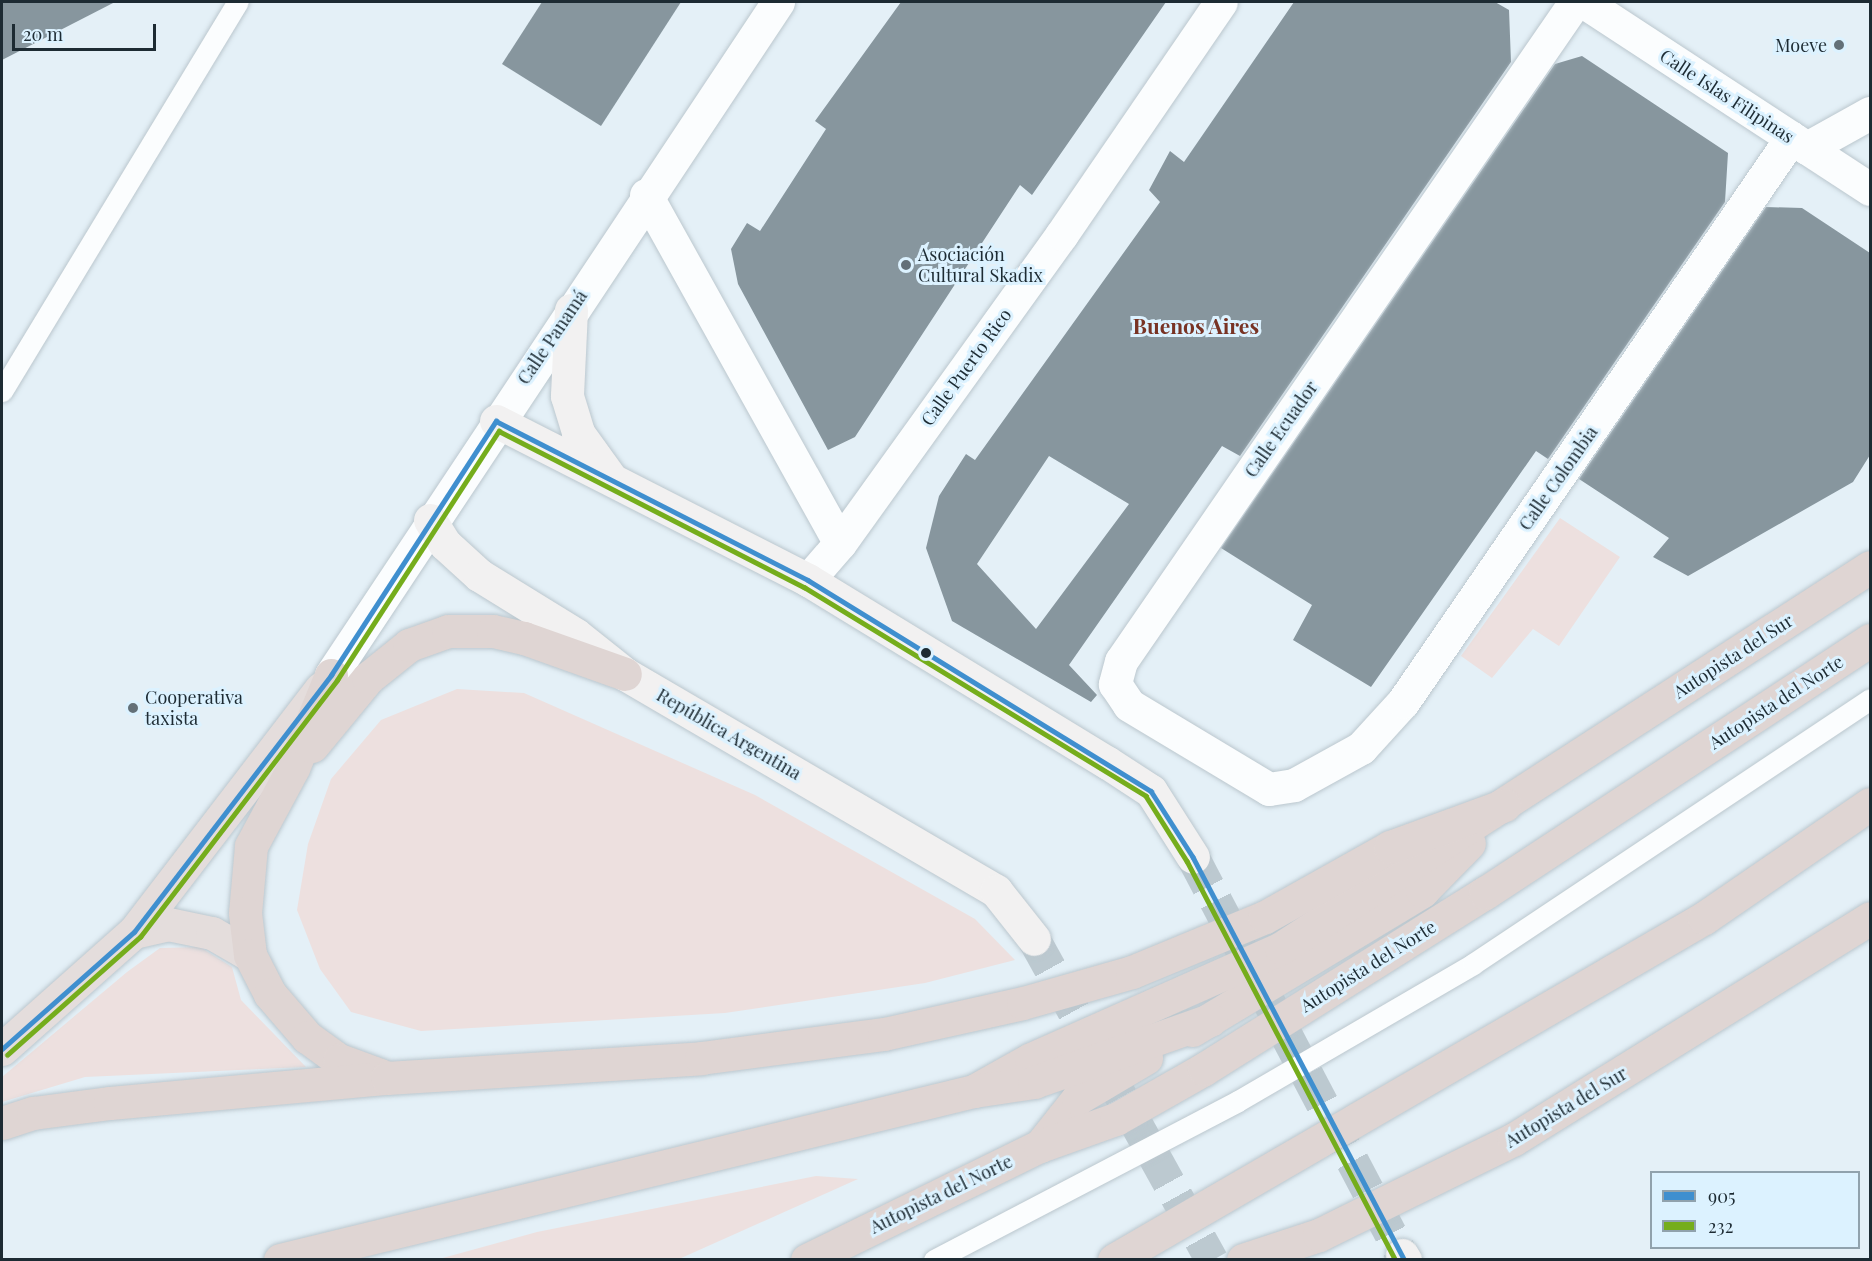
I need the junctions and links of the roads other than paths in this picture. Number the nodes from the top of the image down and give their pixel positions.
1 (238, 2) edge
2 (778, 2) edge
3 (1221, 2) edge
4 (1575, 2) edge
5 (1584, 2) edge
6 (1870, 113) edge
7 (1799, 143) junction
8 (1870, 189) edge
9 (646, 195) junction
10 (571, 310) junction
11 (2, 391) edge
12 (496, 422) junction
13 (614, 482) junction
14 (430, 520) junction
15 (840, 543) junction
16 (1870, 567) edge
17 (808, 580) junction
18 (1870, 640) edge
19 (626, 674) junction
20 (331, 675) junction
21 (1870, 699) edge
22 (293, 768) junction
23 (1294, 785) joint
24 (1870, 804) edge
25 (1505, 805) junction
26 (1193, 856) tunnel mouth
27 (1870, 918) edge
28 (134, 932) junction
29 (1034, 939) tunnel mouth
30 (250, 955) junction
31 (1210, 1020) junction
32 (2, 1049) edge
33 (387, 1078) junction
34 (974, 1091) junction
35 (2, 1123) edge
36 (1040, 1146) junction
37 (280, 1260) edge
38 (807, 1260) edge
39 (934, 1260) edge
40 (1114, 1260) edge
41 (1244, 1260) edge

1 - 11 lane
2 - 9 street, Calle Panamá
3 - 15 street, Calle Puerto Rico
4 - 23 street, Calle Ecuador
5 - 7 street, Calle Islas Filipinas
6 - 7 street
7 - 8 street, Calle Islas Filipinas
7 - 23 street, Calle Colombia
9 - 10 street, Calle Panamá
9 - 15 street
10 - 12 street, Calle Panamá
10 - 13 main road
12 - 13 main road
12 - 14 street, Calle Panamá
13 - 17 main road
14 - 19 main road, República Argentina
14 - 20 street, Calle Panamá
15 - 17 street, Calle Puerto Rico
16 - 25 highway, Autopista del Sur
17 - 26 main road
18 - 36 highway, Autopista del Norte
19 - 22 highway
19 - 29 main road, República Argentina
20 - 22 highway
20 - 28 highway
21 - 39 lane
22 - 30 highway
24 - 40 highway
25 - 31 highway
25 - 33 highway
25 - 34 highway
27 - 41 highway, Autopista del Sur
28 - 30 highway
28 - 32 highway
30 - 33 highway
31 - 34 highway
31 - 36 highway
33 - 35 highway
34 - 37 highway
36 - 38 highway, Autopista del Norte

